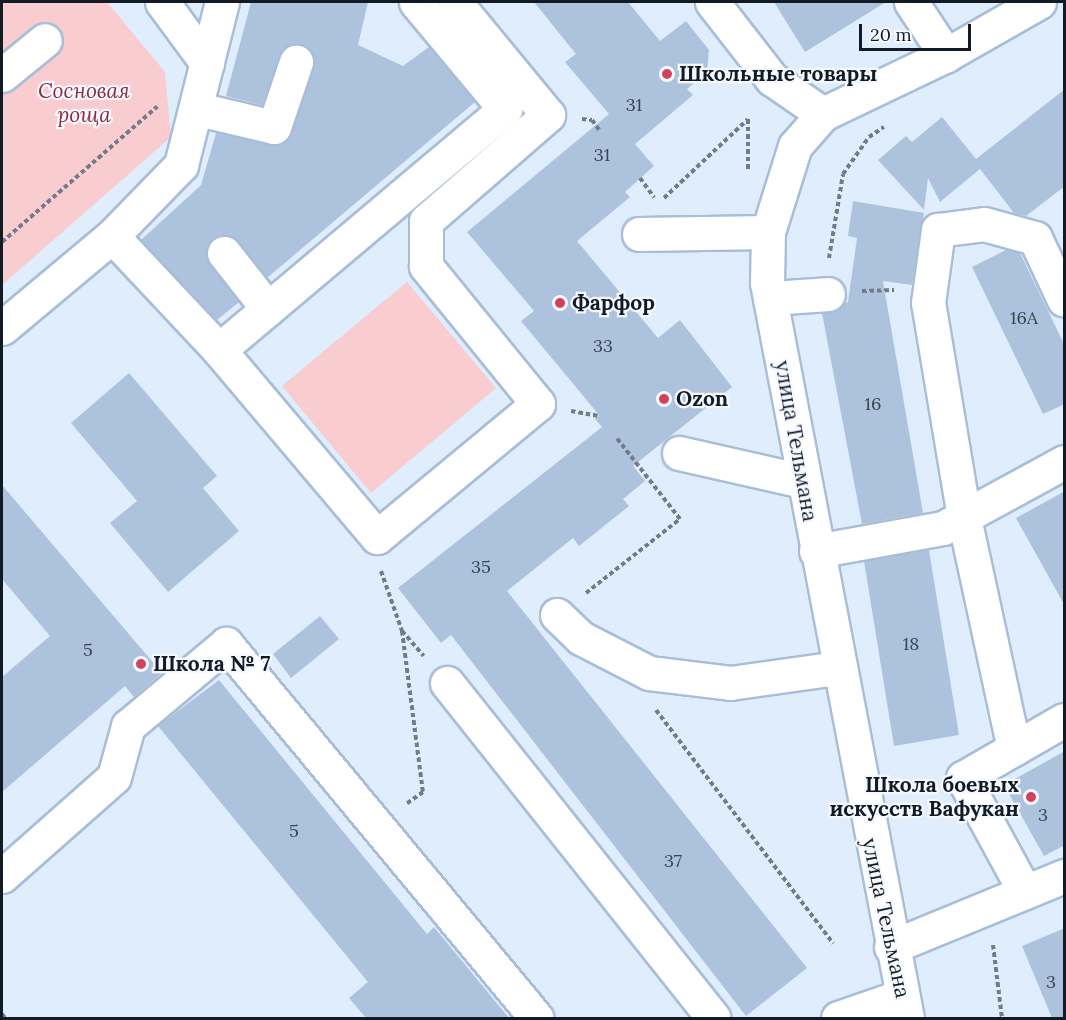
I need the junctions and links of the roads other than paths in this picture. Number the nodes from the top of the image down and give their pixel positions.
1 (162, 2) edge
2 (222, 2) edge
3 (416, 2) edge
4 (455, 2) edge
5 (712, 2) edge
6 (911, 2) edge
7 (1039, 2) edge
8 (45, 40) dead end
9 (946, 55) junction
10 (297, 62) dead end
11 (207, 63) junction
12 (2, 75) edge
13 (198, 109) junction
14 (823, 114) junction
15 (768, 232) junction
16 (639, 234) dead end
17 (112, 236) junction
18 (224, 253) dead end
19 (828, 294) road end
20 (770, 298) junction
21 (1065, 300) edge
22 (268, 309) junction
23 (2, 328) edge
24 (219, 350) junction
25 (679, 453) dead end
26 (1065, 462) edge
27 (803, 481) junction
28 (964, 517) junction
29 (816, 551) junction
30 (558, 615) road end
31 (837, 669) junction
32 (447, 683) road end
33 (1065, 720) edge
34 (1014, 749) junction
35 (2, 876) edge
36 (1065, 876) edge
37 (1025, 892) junction
38 (891, 947) junction
39 (904, 1007) edge
40 (536, 1018) edge
41 (713, 1018) edge
42 (838, 1018) edge

1 - 11 street
2 - 11 street
3 - 22 street
4 - 24 street
5 - 14 street
6 - 9 street
7 - 9 street, улица Тельмана
8 - 12 street
9 - 14 street, улица Тельмана
10 - 13 street
11 - 13 street
13 - 17 street
14 - 15 street, улица Тельмана
15 - 16 street
15 - 20 street, улица Тельмана
17 - 23 street
17 - 24 street
18 - 22 street
19 - 20 street
20 - 27 street, улица Тельмана
21 - 28 street
22 - 24 street
25 - 27 street
26 - 28 street
27 - 29 street, улица Тельмана
28 - 29 street
28 - 34 street
29 - 31 street, улица Тельмана
30 - 31 street
31 - 38 street, улица Тельмана
32 - 41 street
33 - 34 street
34 - 37 street
35 - 40 street
36 - 37 street
37 - 38 street
38 - 39 street, улица Тельмана
39 - 42 street

